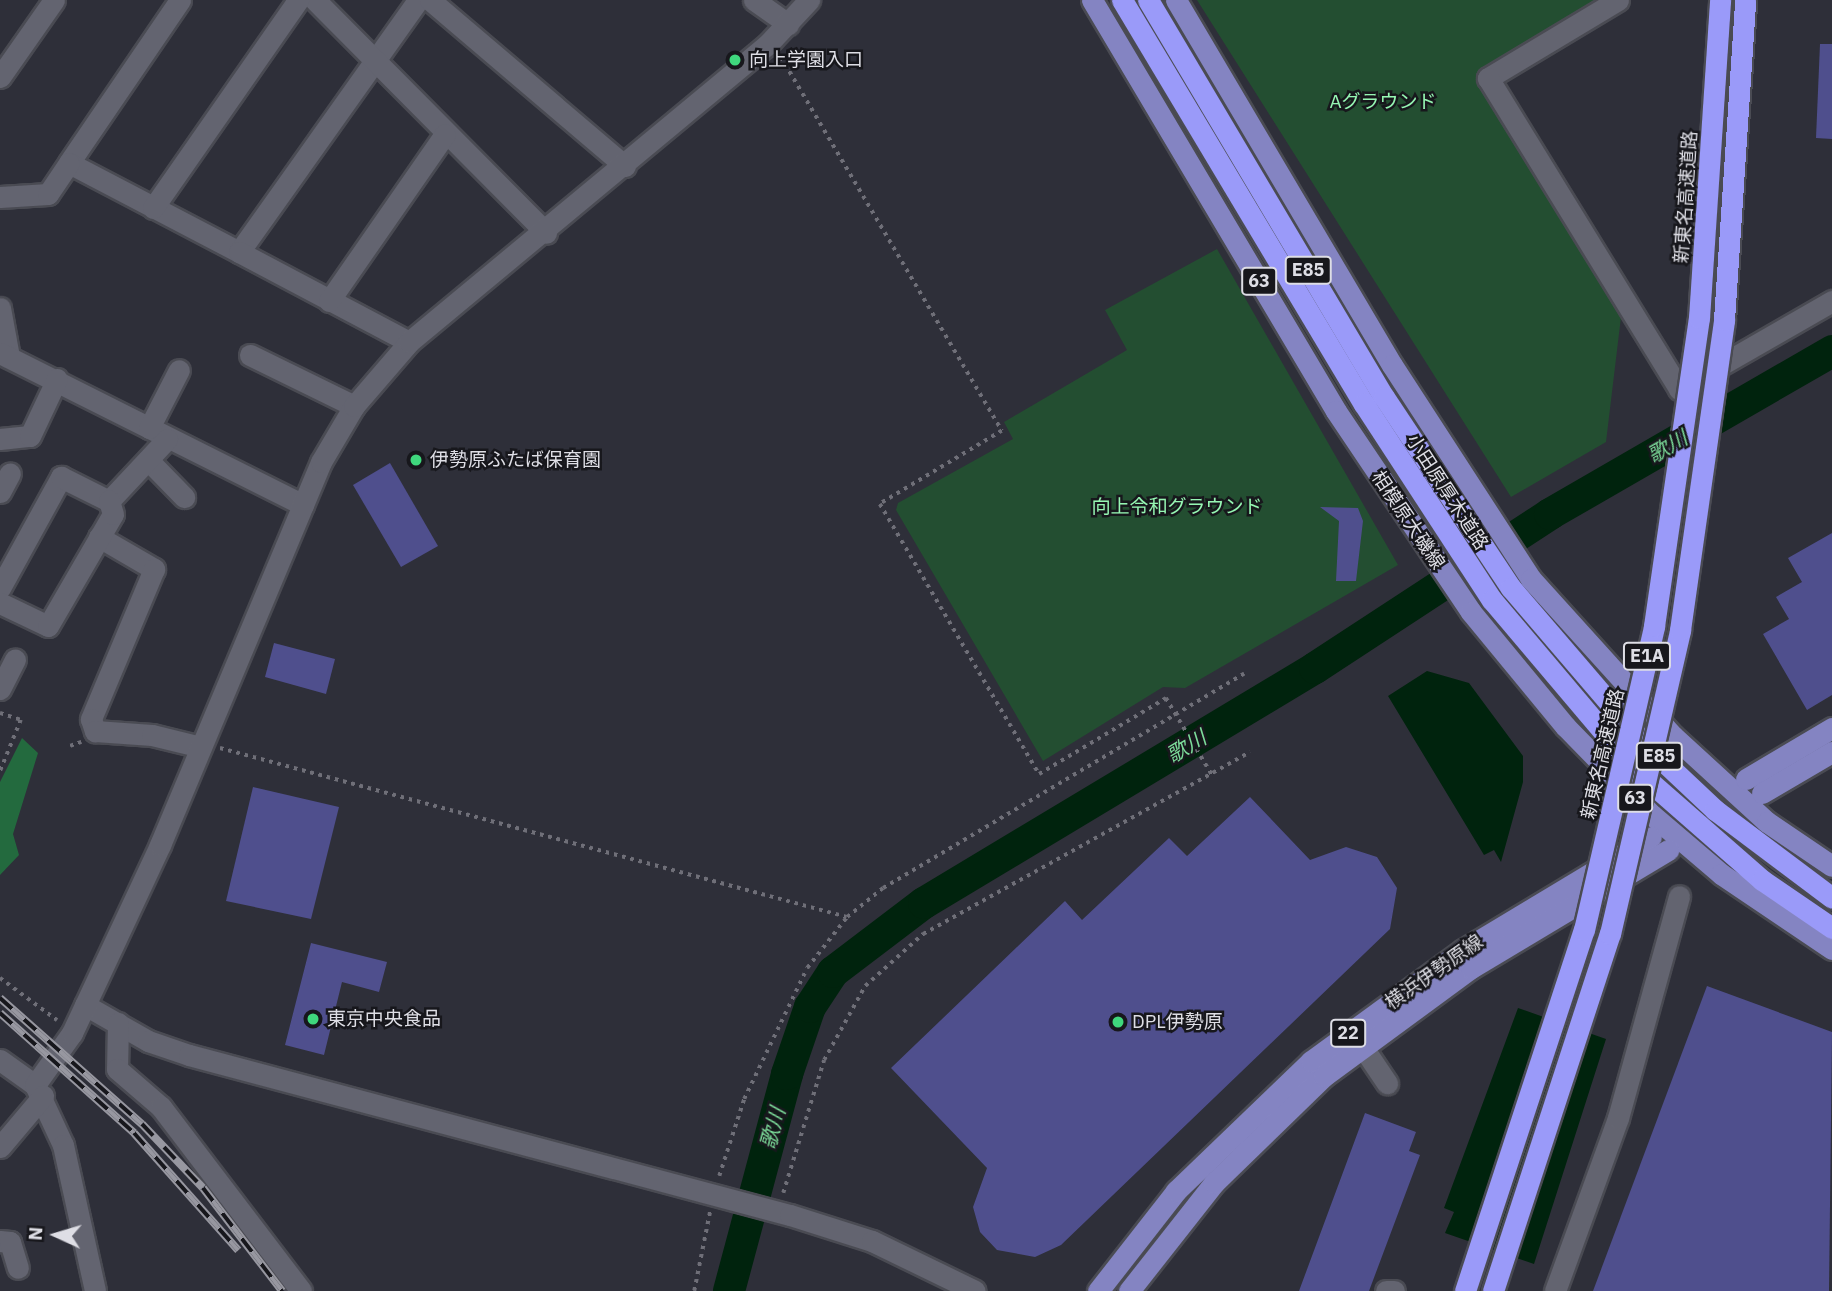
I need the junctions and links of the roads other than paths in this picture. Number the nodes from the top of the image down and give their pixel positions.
1 (54, 0) edge
2 (180, 0) edge
3 (298, 0) edge
4 (315, 0) edge
5 (418, 0) edge
6 (430, 0) edge
7 (754, 0) edge
8 (809, 0) edge
9 (1092, 0) edge
10 (1122, 0) edge
11 (1148, 0) edge
12 (1176, 0) edge
13 (1618, 0) edge
14 (1720, 0) edge
15 (1745, 0) edge
16 (788, 24) junction
17 (372, 60) junction
18 (0, 77) edge
19 (445, 134) junction
20 (69, 163) junction
21 (625, 166) junction
22 (0, 197) edge
23 (153, 208) junction
24 (545, 233) junction
25 (240, 252) junction
26 (329, 301) junction
27 (1832, 301) edge
28 (0, 308) edge
29 (409, 342) junction
30 (4, 355) edge
31 (263, 356) dead end
32 (179, 370) dead end
33 (57, 379) junction
34 (354, 406) junction
35 (158, 433) junction
36 (0, 439) edge
37 (148, 460) junction
38 (184, 497) dead end
39 (109, 501) junction
40 (303, 505) junction
41 (99, 537) junction
42 (0, 588) edge
43 (0, 603) edge
44 (15, 660) dead end
45 (0, 689) edge
46 (1832, 729) edge
47 (202, 745) junction
48 (1832, 752) edge
49 (1651, 836) tunnel mouth
50 (1668, 850) tunnel mouth
51 (1832, 866) edge
52 (1679, 896) dead end
53 (1832, 898) edge
54 (1832, 928) edge
55 (1832, 949) edge
56 (85, 1005) junction
57 (118, 1023) junction
58 (1362, 1045) junction
59 (0, 1060) edge
60 (1387, 1083) dead end
61 (39, 1090) junction
62 (0, 1147) edge
63 (6, 1237) edge
64 (18, 1268) dead end
65 (94, 1291) edge
66 (301, 1291) edge
67 (975, 1291) edge
68 (1098, 1291) edge
69 (1129, 1291) edge
70 (1387, 1291) edge
71 (1394, 1291) edge
72 (1465, 1291) edge
73 (1493, 1291) edge
74 (1555, 1291) edge

1 - 18 street
2 - 20 street
3 - 23 street
4 - 17 street
5 - 17 street
6 - 21 street
7 - 16 street
8 - 16 street
9 - 55 main road, 相模原大磯線 / 63
10 - 54 highway, 小田原厚木道路 / E85
11 - 53 highway, 小田原厚木道路 / E85
12 - 51 main road
13 - 27 street
14 - 72 highway, 新東名高速道路 / E1A, bridge
15 - 73 highway, E1A, bridge
16 - 21 street
17 - 19 street
17 - 25 street
19 - 24 street
19 - 26 street
20 - 22 street
20 - 23 street
21 - 24 street
23 - 25 street
24 - 29 street
25 - 26 street
26 - 29 street
28 - 30 street
29 - 34 street
30 - 33 street
31 - 34 street
32 - 35 street
33 - 35 street
33 - 36 street
34 - 40 street
35 - 37 street
35 - 40 street
37 - 38 street
37 - 39 street
39 - 41 street
39 - 42 street
40 - 47 street
41 - 43 street
41 - 47 street
44 - 45 street
46 - 48 main road
47 - 56 street
49 - 68 main road, 横浜伊勢原線 / 22
50 - 58 main road, 横浜伊勢原線 / 22
52 - 74 street
56 - 57 street
56 - 61 street
57 - 66 street
57 - 67 street
58 - 60 street
58 - 69 main road, 横浜伊勢原線 / 22
59 - 61 street
61 - 62 street
61 - 65 street
63 - 64 street
70 - 71 street

